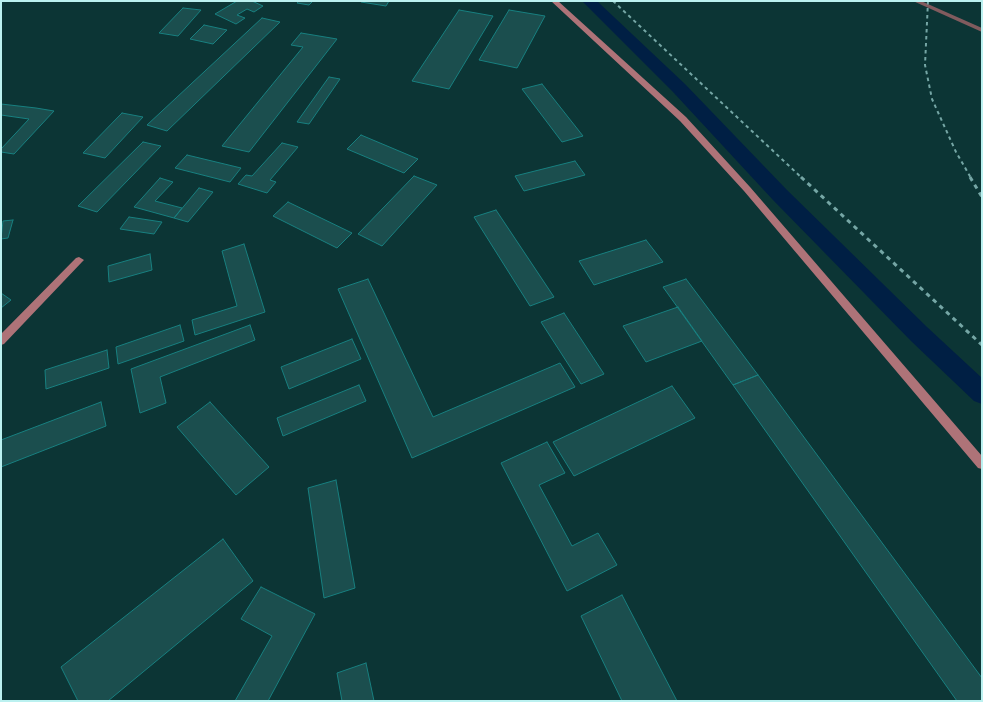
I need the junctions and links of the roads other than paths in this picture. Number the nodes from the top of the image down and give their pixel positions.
1 (554, 1) edge
2 (916, 1) edge
3 (982, 30) edge
4 (79, 260) dead end
5 (1, 341) edge
6 (982, 464) edge

1 - 6 street
2 - 3 street
4 - 5 street

